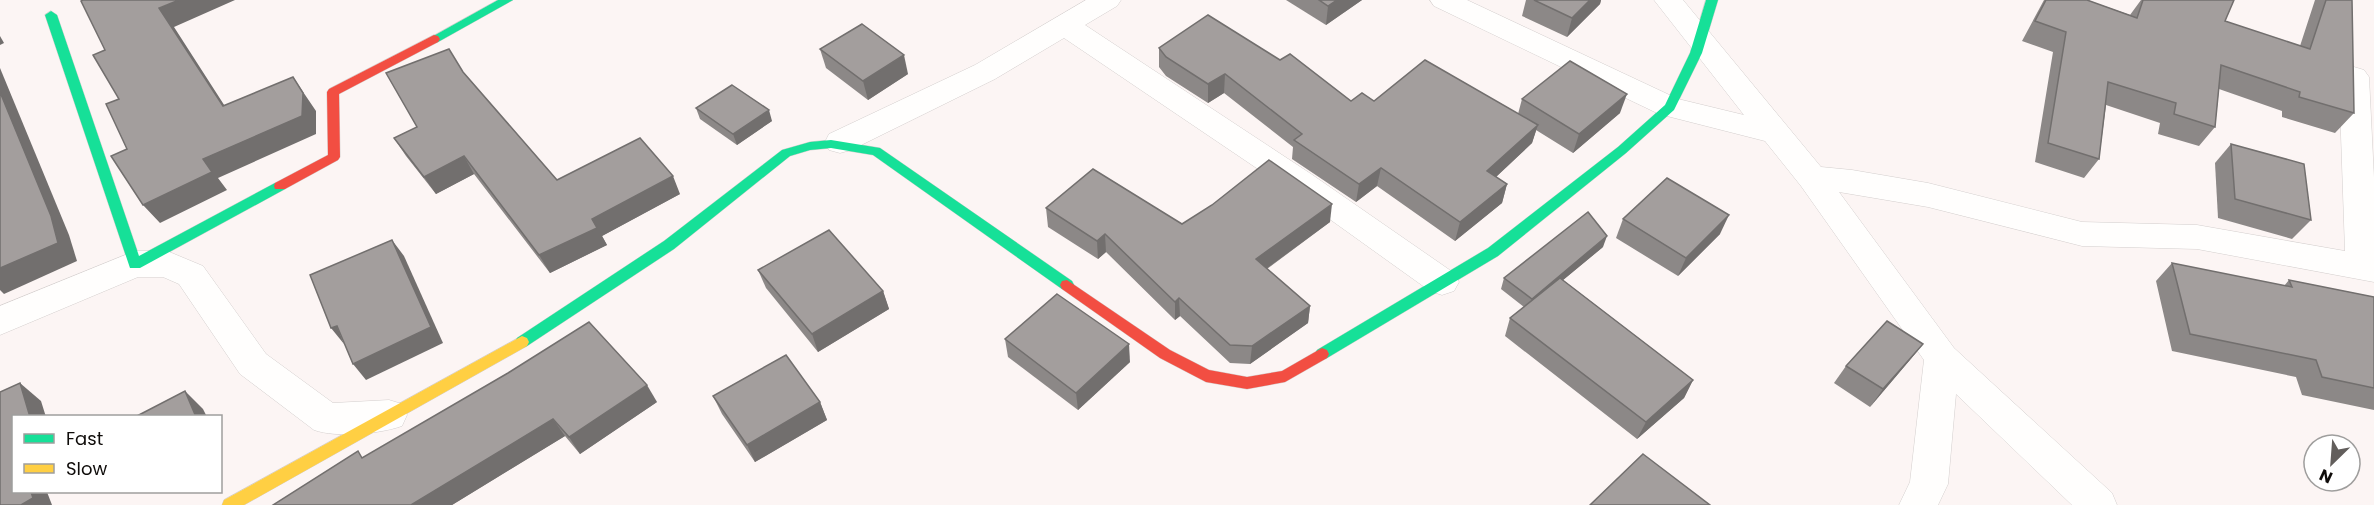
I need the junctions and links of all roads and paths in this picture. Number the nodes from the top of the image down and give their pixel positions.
1 (507, 0) edge
2 (1107, 0) edge
3 (1444, 0) edge
4 (1668, 0) edge
5 (1712, 0) edge
6 (51, 15) dead end
7 (1065, 24) junction
8 (1700, 40) junction
9 (2354, 77) edge
10 (1670, 107) junction
11 (1776, 133) junction
12 (840, 142) junction
13 (1812, 178) junction
14 (135, 264) junction
15 (2368, 267) edge
16 (1442, 282) junction
17 (0, 321) edge
18 (1942, 358) junction
19 (389, 415) junction
20 (230, 505) edge
21 (1918, 505) edge
22 (2098, 505) edge

1 - 14 street
2 - 7 street
3 - 10 street
4 - 8 street
5 - 8 street
6 - 14 street
7 - 12 street
7 - 16 street
8 - 10 street
8 - 11 street
9 - 15 street
10 - 11 street
10 - 16 street
11 - 13 street
12 - 16 street
12 - 19 street
13 - 15 street
13 - 18 street
14 - 17 street
14 - 19 street
18 - 21 street
18 - 22 street
19 - 20 street

